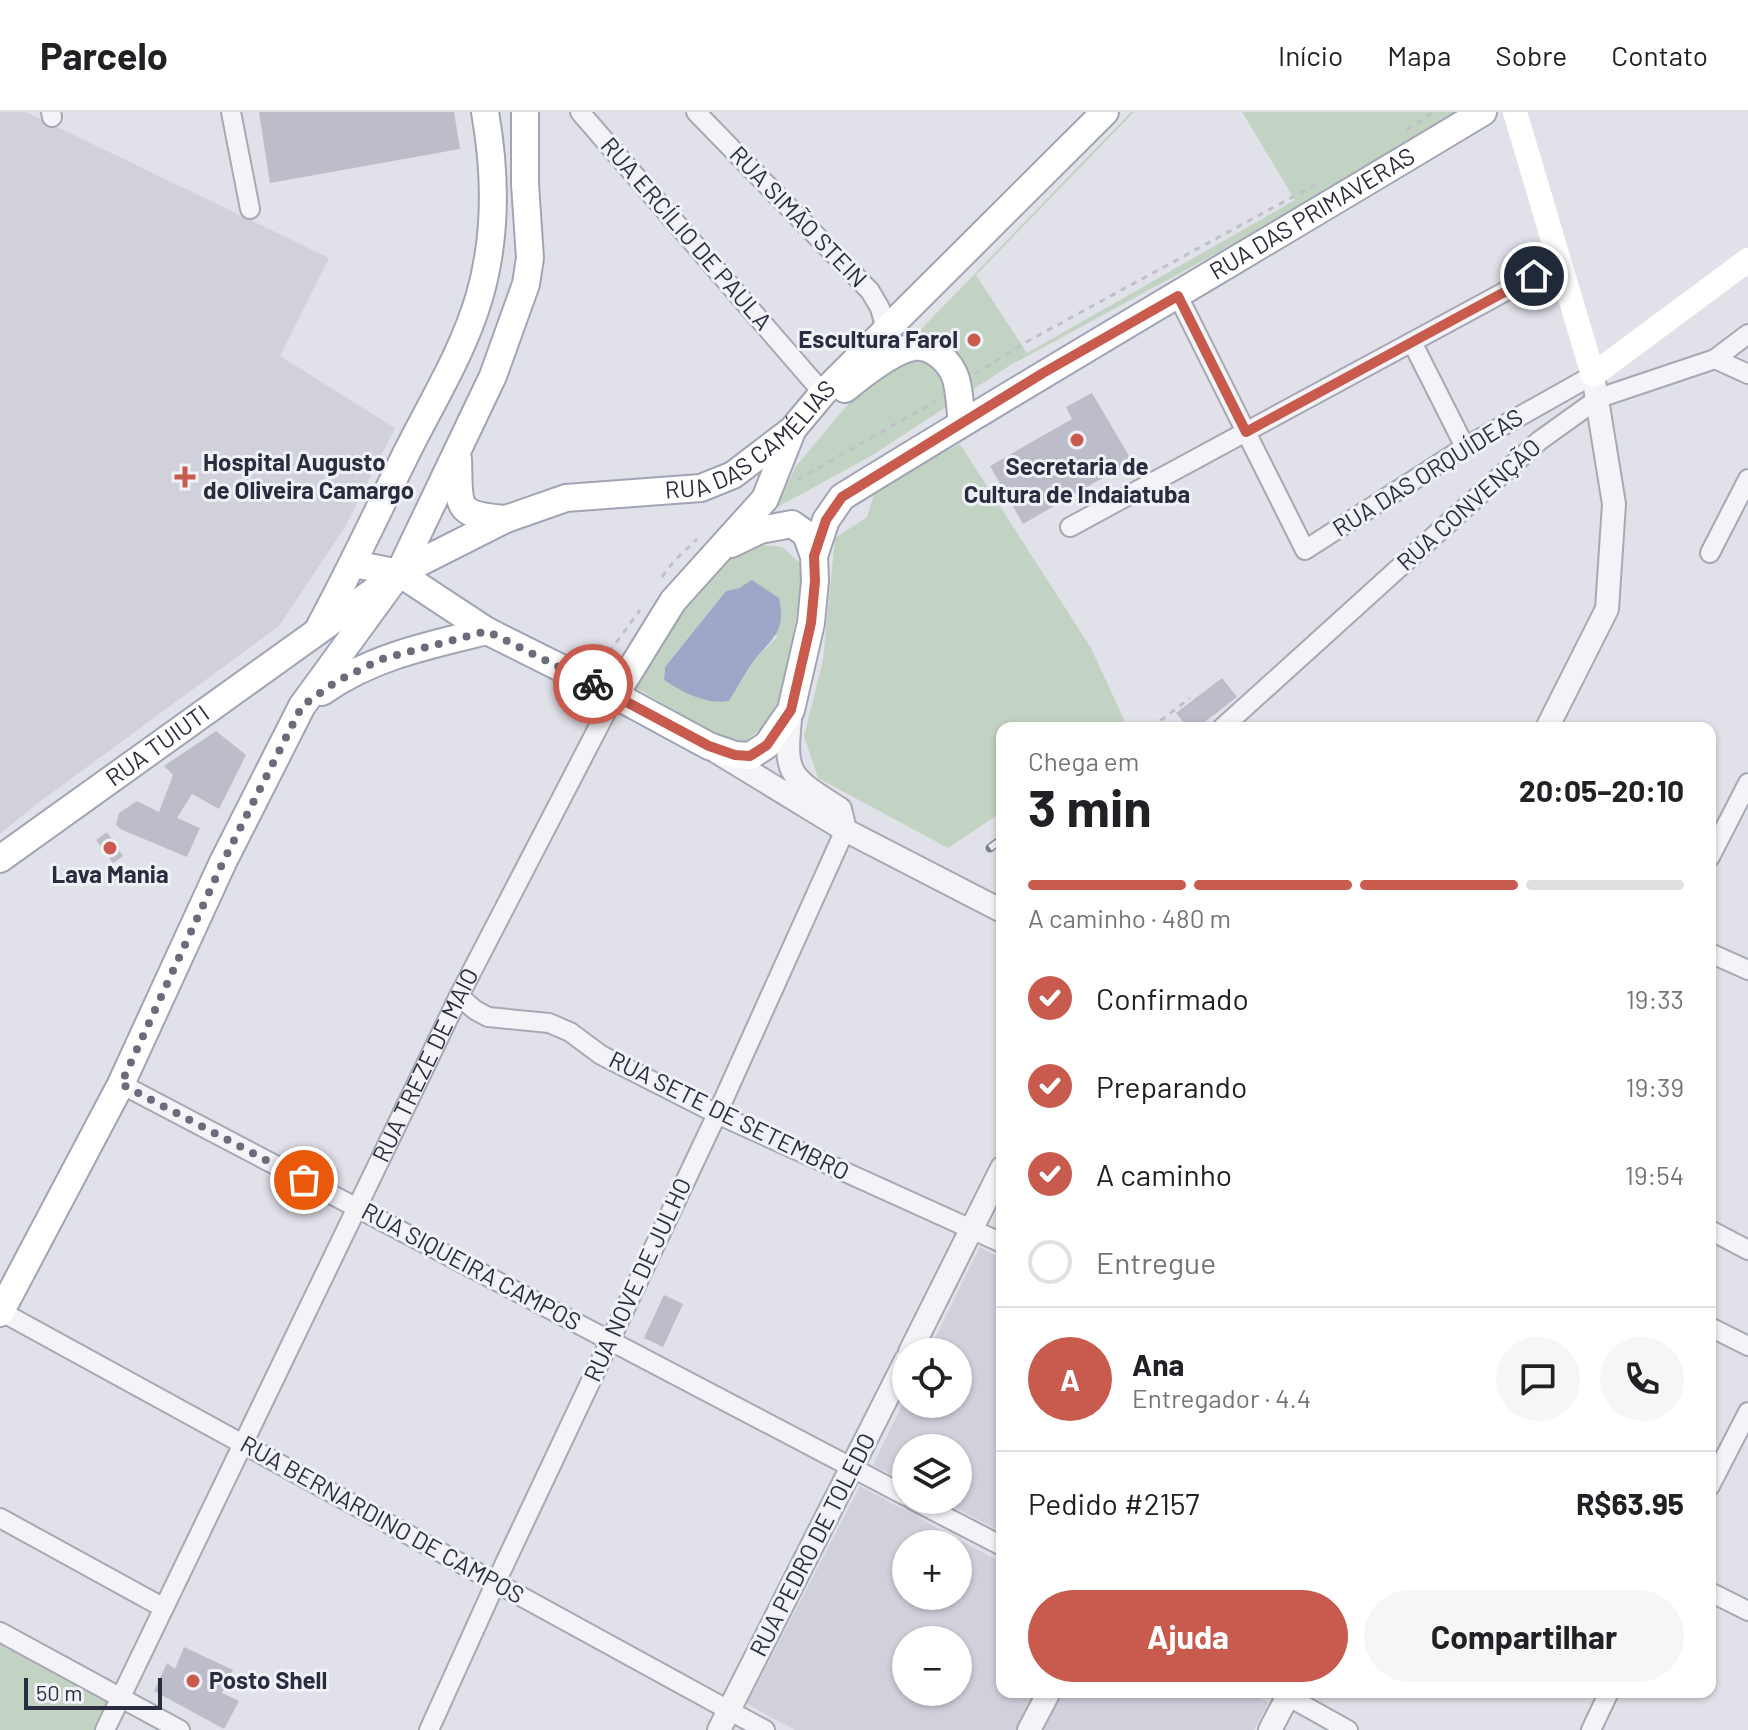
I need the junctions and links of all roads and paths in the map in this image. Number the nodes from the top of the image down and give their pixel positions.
1 (231, 112) edge
2 (485, 112) edge
3 (515, 112) edge
4 (525, 112) edge
5 (580, 112) edge
6 (696, 112) edge
7 (1105, 112) edge
8 (1434, 112) edge
9 (1483, 112) edge
10 (1515, 112) edge
11 (1400, 134) dead end
12 (1325, 179) dead end
13 (525, 184) junction
14 (250, 209) dead end
15 (1748, 260) edge
16 (1558, 263) junction
17 (1178, 296) junction
18 (886, 330) junction
19 (1748, 334) edge
20 (1028, 341) dead end
21 (1412, 342) junction
22 (1715, 359) junction
23 (1748, 374) edge
24 (1596, 386) junction
25 (823, 393) junction
26 (962, 423) junction
27 (792, 430) junction
28 (1246, 432) junction
29 (1465, 447) junction
30 (458, 452) junction
31 (1748, 479) edge
32 (506, 519) junction
33 (1070, 527) dead end
34 (716, 553) junction
35 (1710, 553) dead end
36 (814, 556) junction
37 (354, 564) junction
38 (399, 573) junction
39 (487, 631) junction
40 (316, 633) junction
41 (615, 695) junction
42 (1190, 698) dead end
43 (302, 706) junction
44 (791, 710) junction
45 (1159, 722) edge
46 (1229, 722) edge
47 (1550, 722) edge
48 (709, 746) junction
49 (1748, 783) edge
50 (845, 830) junction
51 (1716, 845) edge
52 (0, 859) edge
53 (996, 908) edge
54 (1716, 956) edge
55 (1748, 970) edge
56 (459, 996) junction
57 (121, 1084) junction
58 (717, 1114) junction
59 (996, 1180) edge
60 (357, 1207) junction
61 (971, 1229) junction
62 (1716, 1233) edge
63 (996, 1240) edge
64 (1748, 1250) edge
65 (0, 1311) edge
66 (1716, 1330) edge
67 (917, 1338) edge
68 (610, 1340) junction
69 (1748, 1346) edge
70 (892, 1388) edge
71 (1748, 1412) edge
72 (243, 1444) junction
73 (852, 1468) junction
74 (1716, 1474) edge
75 (892, 1489) edge
76 (940, 1514) edge
77 (0, 1518) edge
78 (996, 1543) edge
79 (496, 1582) junction
80 (1716, 1595) edge
81 (164, 1608) junction
82 (1748, 1611) edge
83 (0, 1632) edge
84 (121, 1698) junction
85 (1046, 1698) edge
86 (1284, 1698) edge
87 (1294, 1698) edge
88 (1606, 1698) edge
89 (724, 1720) edge
90 (105, 1730) edge
91 (180, 1730) edge
92 (429, 1730) edge
93 (765, 1730) edge
94 (1029, 1730) edge
95 (1270, 1730) edge
96 (1348, 1730) edge
97 (1591, 1730) edge

1 - 14 street
2 - 37 main road
3 - 13 main road
4 - 13 main road
5 - 25 street, RUA ERCÍLIO DE PAULA
6 - 18 street, RUA SIMÃO STEIN
7 - 18 main road, RUA DAS CAMÉLIAS
8 - 11 path
9 - 17 main road, RUA DAS PRIMAVERAS
10 - 16 main road
12 - 20 path
13 - 30 main road
15 - 24 main road
16 - 21 street
16 - 24 main road
17 - 26 main road, RUA DAS PRIMAVERAS
17 - 28 street
18 - 25 main road, RUA DAS CAMÉLIAS
19 - 22 street, RUA CONVENÇÃO
21 - 28 street
21 - 29 street
22 - 23 street
22 - 24 street, RUA CONVENÇÃO
24 - 29 street, RUA DAS ORQUÍDEAS
24 - 46 street, RUA CONVENÇÃO
24 - 47 street
25 - 27 main road, RUA DAS CAMÉLIAS
26 - 27 main road
26 - 36 main road, RUA DAS PRIMAVERAS
27 - 32 main road, RUA DAS CAMÉLIAS
27 - 34 main road, RUA TREZE DE MAIO
28 - 29 street, RUA DAS ORQUÍDEAS
28 - 33 street
30 - 32 main road
30 - 38 main road
31 - 35 street
32 - 38 main road, RUA DAS CAMÉLIAS
34 - 36 main road
34 - 41 main road, RUA TREZE DE MAIO
36 - 44 main road, RUA DAS PRIMAVERAS
37 - 38 main road
37 - 40 main road
38 - 39 main road
38 - 40 main road, RUA DAS CAMÉLIAS
38 - 43 main road
39 - 41 main road
39 - 43 main road
40 - 52 main road, RUA TUIUTI
41 - 48 main road
41 - 56 street, RUA TREZE DE MAIO
42 - 45 path
43 - 57 main road
44 - 48 main road
44 - 50 street, RUA DAS PRIMAVERAS
48 - 50 street
49 - 51 street
50 - 53 street
50 - 58 street, RUA NOVE DE JULHO
54 - 55 street
56 - 58 street, RUA SETE DE SETEMBRO
56 - 60 street, RUA TREZE DE MAIO
57 - 60 street, RUA SIQUEIRA CAMPOS
57 - 65 main road
58 - 61 street, RUA SETE DE SETEMBRO
58 - 68 street, RUA NOVE DE JULHO
59 - 61 street
60 - 68 street, RUA SIQUEIRA CAMPOS
60 - 72 street, RUA TREZE DE MAIO
61 - 63 street, RUA SETE DE SETEMBRO
61 - 67 street
62 - 64 street
65 - 72 street, RUA BERNARDINO DE CAMPOS
66 - 69 street
68 - 73 street, RUA SIQUEIRA CAMPOS
68 - 79 street, RUA NOVE DE JULHO
70 - 73 street, RUA PEDRO DE TOLEDO
71 - 74 street
72 - 79 street, RUA BERNARDINO DE CAMPOS
72 - 81 street, RUA TREZE DE MAIO
73 - 75 street, RUA SIQUEIRA CAMPOS
73 - 89 street, RUA PEDRO DE TOLEDO
76 - 78 street
77 - 81 street
79 - 89 street, RUA BERNARDINO DE CAMPOS
79 - 92 street, RUA NOVE DE JULHO
80 - 82 street
81 - 84 street, RUA TREZE DE MAIO
83 - 84 street
84 - 90 street, RUA TREZE DE MAIO
84 - 91 street
85 - 94 street
86 - 95 street
87 - 96 street
88 - 97 street
89 - 93 street, RUA BERNARDINO DE CAMPOS

